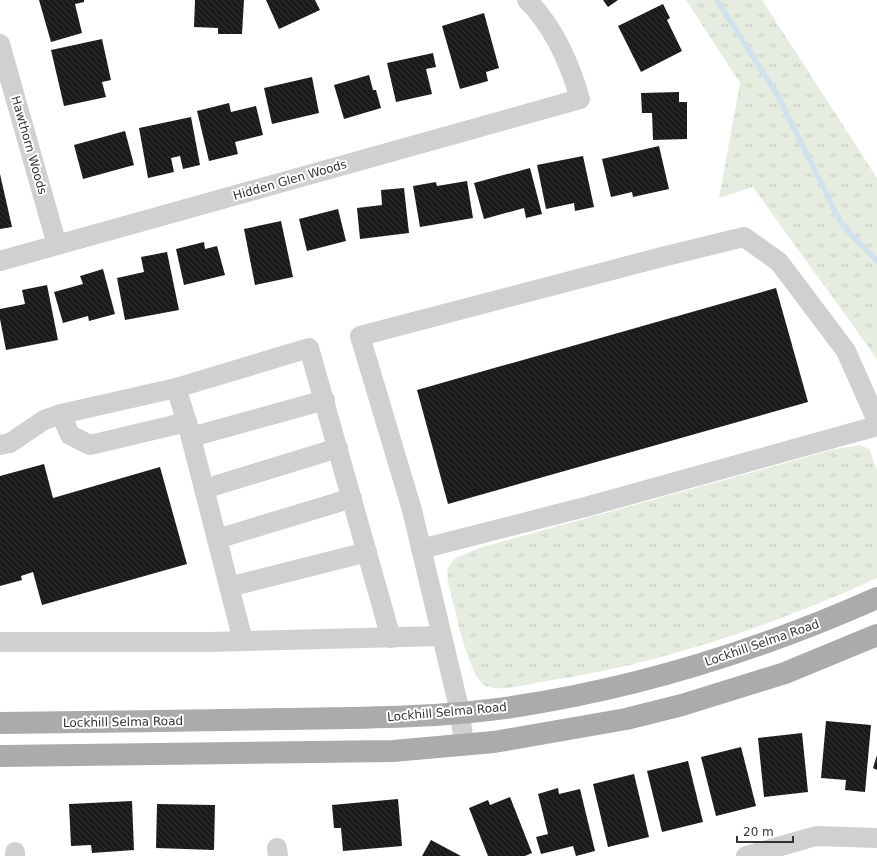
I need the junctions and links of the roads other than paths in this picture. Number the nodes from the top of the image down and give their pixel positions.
1 (527, 0) edge
2 (0, 44) edge
3 (57, 245) junction
4 (0, 261) edge
5 (176, 388) junction
6 (325, 400) junction
7 (62, 414) junction
8 (877, 421) edge
9 (877, 426) edge
10 (189, 430) junction
11 (0, 445) edge
12 (338, 448) junction
13 (204, 489) junction
14 (352, 498) junction
15 (217, 538) junction
16 (421, 549) junction
17 (367, 552) junction
18 (229, 587) junction
19 (877, 598) edge
20 (877, 635) edge
21 (442, 636) junction
22 (391, 638) junction
23 (243, 641) junction
24 (0, 642) edge
25 (460, 712) junction
26 (0, 723) edge
27 (464, 744) junction
28 (0, 756) edge
29 (877, 838) edge
30 (746, 856) edge

1 - 3 street, Hidden Glen Woods
2 - 3 street, Hawthorn Woods
3 - 4 street, Hidden Glen Woods
5 - 6 street
5 - 7 street
5 - 10 street
6 - 10 street
6 - 12 street
7 - 10 street
7 - 11 street
8 - 16 street
9 - 16 street
10 - 13 street
12 - 13 street
12 - 14 street
13 - 15 street
14 - 15 street
14 - 17 street
15 - 18 street
16 - 21 street
17 - 18 street
17 - 22 street
18 - 23 street
19 - 25 main road, Lockhill Selma Road
20 - 27 main road
21 - 22 street
21 - 25 street
22 - 23 street
23 - 24 street
25 - 26 main road, Lockhill Selma Road
25 - 27 street
27 - 28 main road
29 - 30 street

